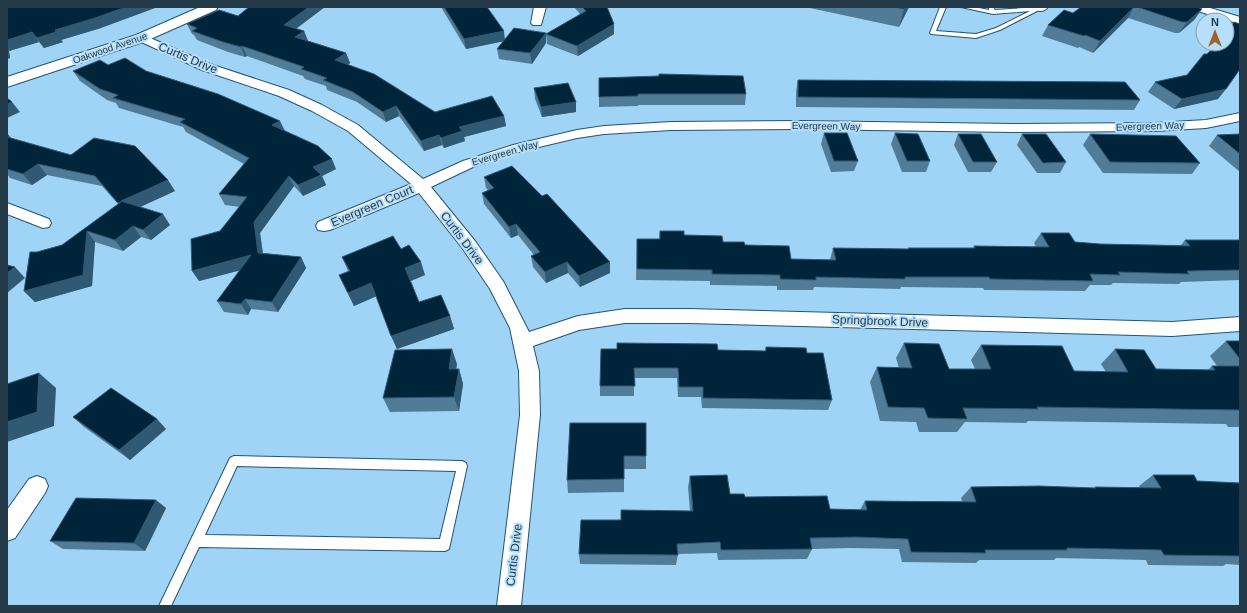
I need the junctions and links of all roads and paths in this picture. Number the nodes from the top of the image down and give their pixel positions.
1 (210, 7) edge
2 (540, 7) edge
3 (943, 7) edge
4 (964, 7) edge
5 (1195, 7) edge
6 (1041, 8) edge
7 (992, 9) edge
8 (1240, 21) edge
9 (537, 23) dead end
10 (141, 38) junction
11 (7, 82) edge
12 (1240, 117) edge
13 (421, 185) junction
14 (7, 208) edge
15 (43, 223) dead end
16 (324, 226) dead end
17 (1240, 324) edge
18 (522, 342) junction
19 (37, 486) dead end
20 (7, 530) edge
21 (196, 541) junction
22 (165, 606) edge
23 (508, 606) edge

1 - 10 main road, Oakwood Avenue
2 - 9 street
3 - 6 lane
4 - 7 lane
5 - 8 street
6 - 7 lane
10 - 11 main road, Oakwood Avenue
10 - 13 street, Curtis Drive
12 - 13 street, Evergreen Way
13 - 16 street, Evergreen Court
13 - 18 street, Curtis Drive
14 - 15 street
17 - 18 street, Springbrook Drive
18 - 23 street, Curtis Drive
19 - 20 street
21 - 21 lane
21 - 22 lane

